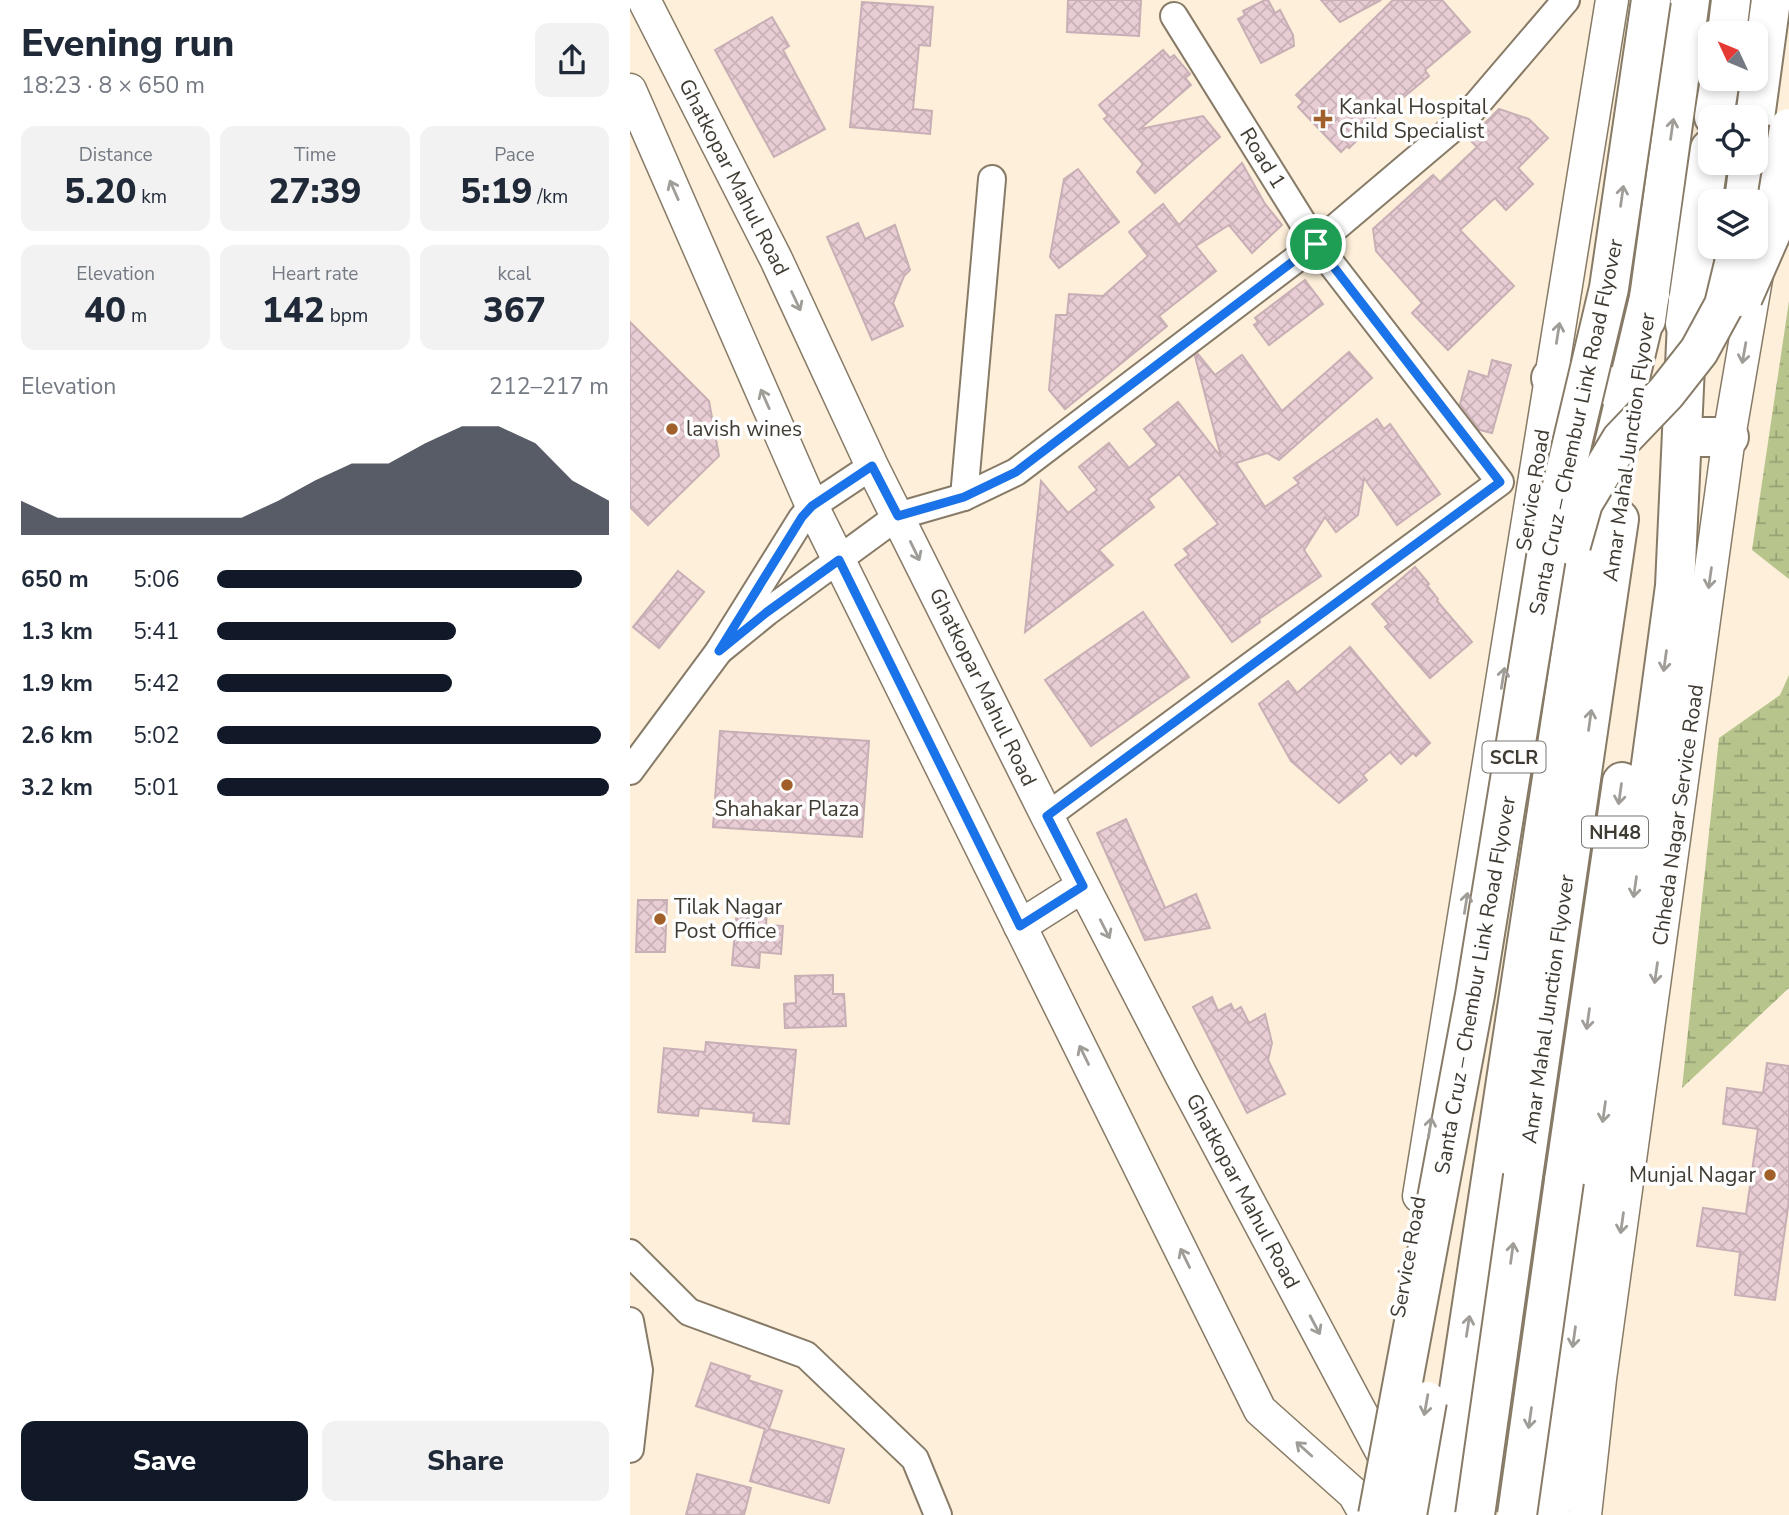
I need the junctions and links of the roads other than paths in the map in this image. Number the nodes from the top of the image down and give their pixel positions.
1 (643, 0) edge
2 (1566, 0) edge
3 (1612, 0) edge
4 (1651, 0) edge
5 (1690, 0) edge
6 (1731, 0) edge
7 (1771, 0) edge
8 (1174, 16) dead end
9 (1728, 21) edge
10 (630, 90) edge
11 (1757, 105) edge
12 (1789, 117) edge
13 (1789, 128) edge
14 (1706, 175) edge
15 (992, 179) dead end
16 (1316, 244) junction
17 (1735, 259) edge
18 (1650, 294) junction
19 (1688, 300) junction
20 (1699, 351) junction
21 (1551, 378) junction
22 (1627, 388) junction
23 (1682, 437) junction
24 (1729, 437) junction
25 (872, 466) junction
26 (964, 497) junction
27 (812, 506) junction
28 (898, 516) junction
29 (839, 560) junction
30 (719, 651) junction
31 (630, 771) edge
32 (1047, 816) junction
33 (1083, 886) junction
34 (1020, 926) junction
35 (630, 1252) edge
36 (630, 1321) edge
37 (1374, 1436) junction
38 (630, 1449) edge
39 (1446, 1474) junction
40 (1362, 1510) edge
41 (938, 1515) edge
42 (1396, 1515) edge
43 (1407, 1515) edge
44 (1415, 1515) edge
45 (1440, 1515) edge
46 (1475, 1515) edge
47 (1517, 1515) edge
48 (1525, 1515) edge
49 (1550, 1515) edge
50 (1585, 1515) edge

1 -> 25 street, Ghatkopar Mahul Road
2 - 16 street
21 -> 3 street, Service Road
40 -> 4 highway, Santa Cruz – Chembur Link Road Flyover / SCLR, bridge
18 -> 5 highway, NH48
6 - 9 highway
7 - 11 highway
8 - 16 street, Road 1
27 -> 10 street
12 -> 24 street, Chheda Nagar Service Road
13 - 20 highway, bridge
14 - 19 highway, NH48
15 - 26 street
16 - 26 street
16 - 32 street, Road 1
17 - 20 highway, Santa Cruz – Chembur Link Road Flyover / SCLR, bridge
18 - 22 highway
46 -> 18 highway, Amar Mahal Junction Flyover / NH48, bridge
19 - 23 highway
19 -> 47 highway, Amar Mahal Junction Flyover / NH48, bridge
20 -> 43 highway, Santa Cruz – Chembur Link Road Flyover / SCLR, bridge
21 - 22 highway
37 -> 21 street, Service Road
39 -> 22 highway
23 - 24 highway
23 -> 49 highway
24 -> 50 street, Chheda Nagar Service Road
25 - 27 street
25 - 28 street, Ghatkopar Mahul Road
26 - 28 street
27 - 29 street
27 - 30 street
28 - 29 street
28 -> 32 street, Ghatkopar Mahul Road
29 - 30 street
29 - 34 street
30 - 31 street
32 - 33 street, Ghatkopar Mahul Road
33 - 34 street
33 -> 37 street, Ghatkopar Mahul Road
40 -> 34 street
35 - 41 street
36 - 38 street
37 - 39 street
37 - 40 street, Service Road
37 - 44 street, Ghatkopar Mahul Road
39 - 45 highway
39 - 48 street
40 - 42 street

